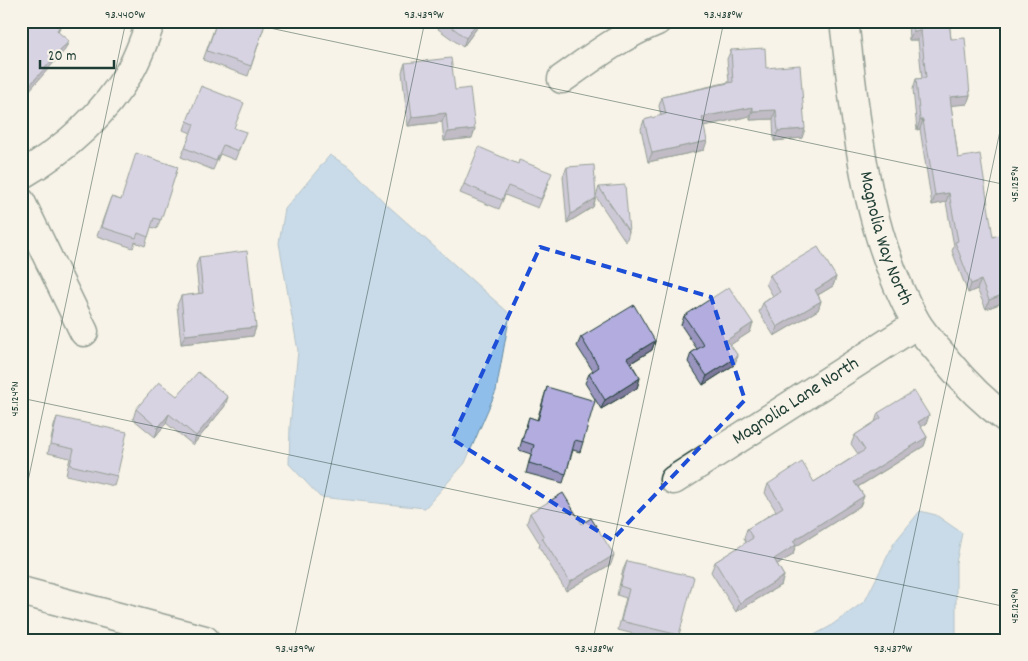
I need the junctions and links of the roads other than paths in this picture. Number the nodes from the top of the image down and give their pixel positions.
1 (151, 21) edge
2 (657, 21) edge
3 (844, 21) edge
4 (562, 79) dead end
5 (21, 175) edge
6 (21, 202) edge
7 (917, 324) junction
8 (84, 332) dead end
9 (1004, 431) edge
10 (674, 480) dead end
11 (21, 591) edge
12 (205, 640) edge

1 - 5 street
2 - 4 street
3 - 7 street, Magnolia Way North
6 - 8 street
7 - 9 street, Magnolia Way North
7 - 10 street, Magnolia Lane North
11 - 12 street

